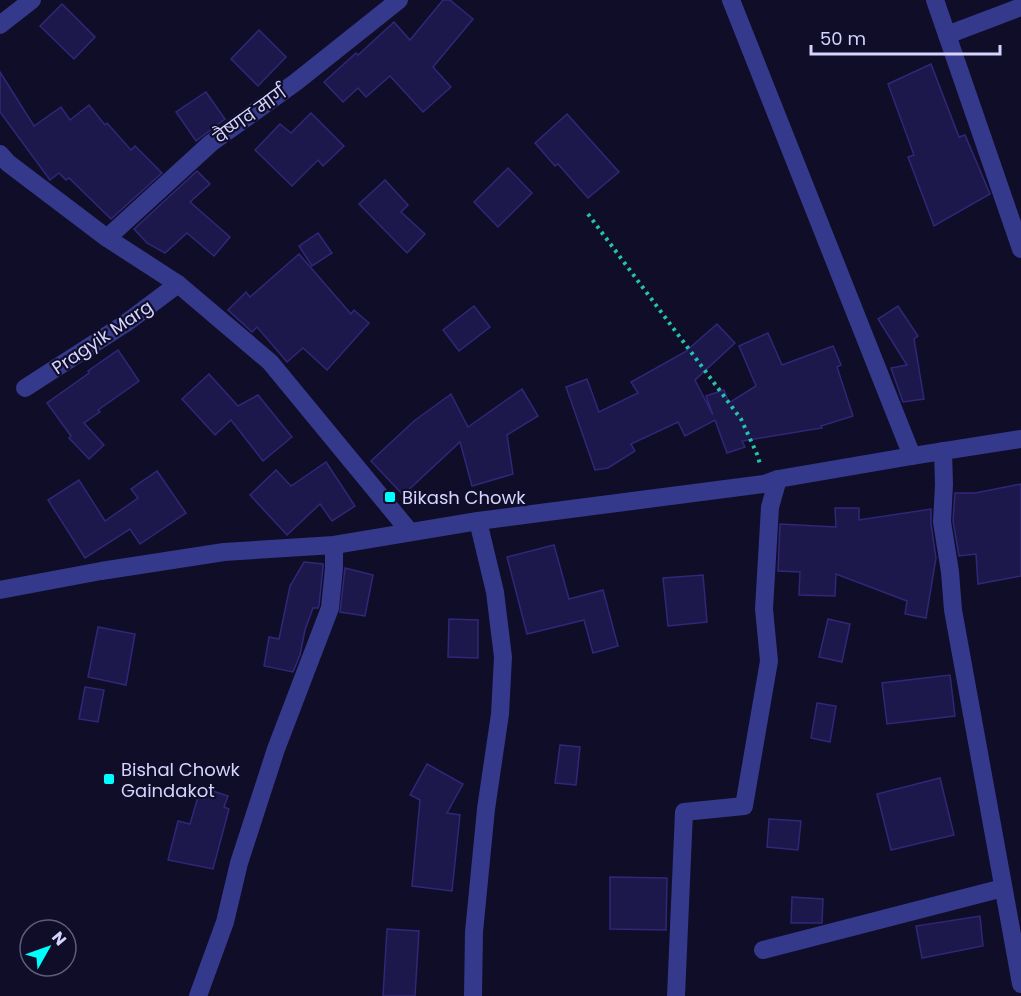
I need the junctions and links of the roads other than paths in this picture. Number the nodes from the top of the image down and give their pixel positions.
1 (32, 0) edge
2 (399, 0) edge
3 (731, 0) edge
4 (935, 0) edge
5 (1021, 7) edge
6 (0, 25) edge
7 (947, 35) junction
8 (0, 154) edge
9 (107, 238) junction
10 (1021, 249) edge
11 (178, 284) junction
12 (25, 388) dead end
13 (1021, 440) edge
14 (943, 451) junction
15 (912, 456) junction
16 (771, 482) junction
17 (477, 521) junction
18 (410, 532) junction
19 (334, 545) junction
20 (0, 590) edge
21 (1003, 888) junction
22 (763, 950) dead end
23 (1021, 984) edge
24 (198, 996) edge
25 (473, 996) edge
26 (676, 996) edge

1 - 6 street
2 - 9 street, वैष्णव मार्ग
3 - 15 street
4 - 7 street
5 - 7 street
7 - 10 street
8 - 9 street
9 - 11 street
11 - 12 street, Pragyik Marg
11 - 18 street
13 - 14 street
14 - 15 street
14 - 21 street
15 - 16 street
16 - 17 street
16 - 26 street
17 - 18 street
17 - 25 street
18 - 19 street
19 - 20 street
19 - 24 street
21 - 22 street
21 - 23 street

